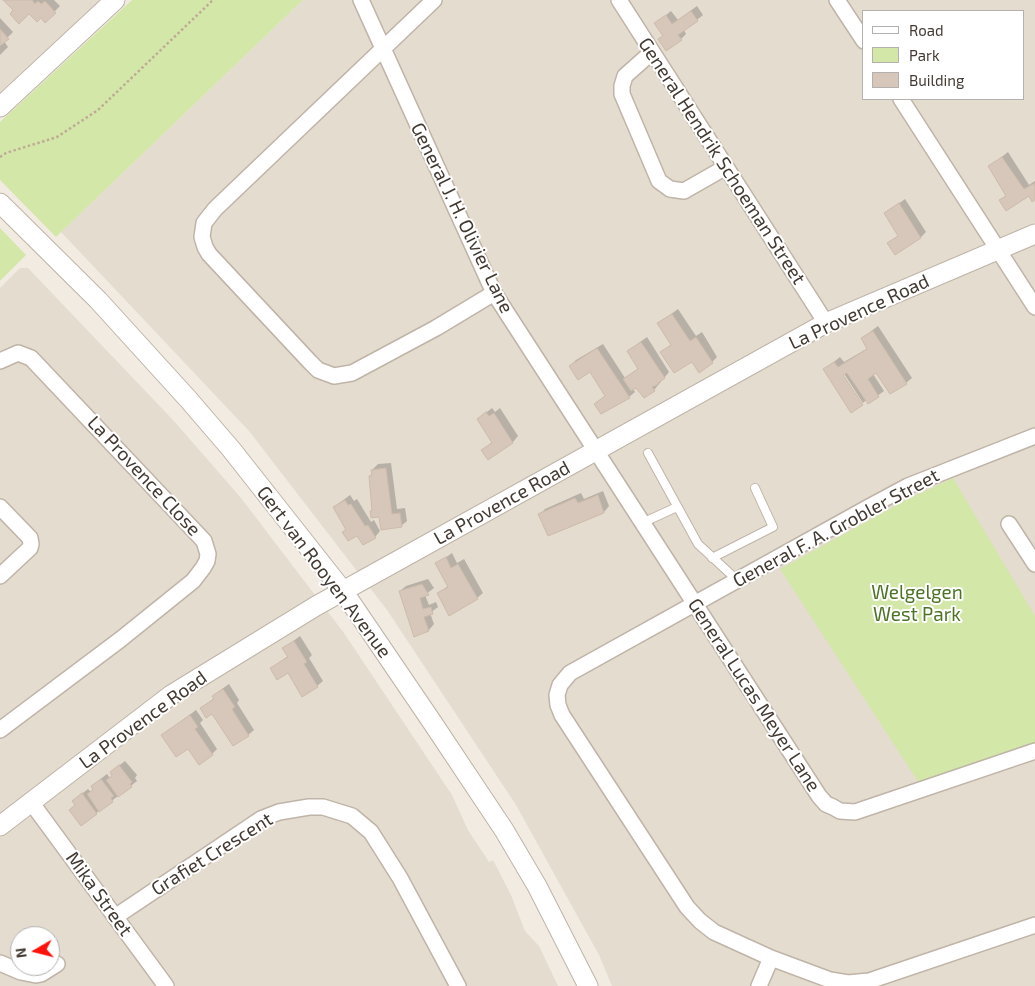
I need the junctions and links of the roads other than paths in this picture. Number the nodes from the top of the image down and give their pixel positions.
1 (115, 0) edge
2 (361, 0) edge
3 (434, 0) edge
4 (619, 0) edge
5 (837, 0) edge
6 (862, 38) edge
7 (382, 49) junction
8 (652, 52) junction
9 (902, 100) edge
10 (0, 108) edge
11 (726, 167) junction
12 (0, 203) edge
13 (1035, 234) edge
14 (998, 249) junction
15 (494, 293) junction
16 (1035, 307) edge
17 (826, 323) junction
18 (0, 361) edge
19 (1035, 436) edge
20 (596, 451) junction
21 (648, 453) dead end
22 (755, 488) dead end
23 (0, 507) edge
24 (677, 507) junction
25 (642, 523) junction
26 (1010, 524) dead end
27 (712, 558) junction
28 (1035, 564) edge
29 (0, 576) edge
30 (737, 580) junction
31 (343, 591) junction
32 (694, 604) junction
33 (0, 730) edge
34 (1035, 752) edge
35 (31, 802) junction
36 (0, 826) edge
37 (114, 917) junction
38 (1035, 925) edge
39 (771, 958) junction
40 (166, 986) edge
41 (458, 986) edge
42 (588, 986) edge
43 (759, 986) edge

1 - 10 street
2 - 7 street, General J. H. Olivier Lane
3 - 7 street
4 - 8 street, General Hendrik Schoeman Street
5 - 6 street
7 - 15 street, General J. H. Olivier Lane
7 - 15 street
8 - 11 street, General Hendrik Schoeman Street
8 - 11 street
9 - 14 street
11 - 17 street, General Hendrik Schoeman Street
12 - 31 street, Gert van Rooyen Avenue
13 - 14 street, La Provence Road
14 - 16 street
14 - 17 street, La Provence Road
15 - 20 street, General J. H. Olivier Lane
17 - 20 street, La Provence Road
18 - 33 street, La Provence Close
19 - 30 street, General F. A. Grobler Street
20 - 25 street, General Lucas Meyer Lane
20 - 31 street, La Provence Road
21 - 24 lane
22 - 27 lane
23 - 29 street
24 - 25 lane
24 - 27 lane
25 - 32 street, General Lucas Meyer Lane
26 - 28 street
27 - 30 lane
30 - 32 street, General F. A. Grobler Street
31 - 35 street, La Provence Road
31 - 42 street, Gert van Rooyen Avenue
32 - 34 street, General Lucas Meyer Lane
32 - 39 street, General F. A. Grobler Street
35 - 36 street, La Provence Road
35 - 37 street, Mika Street
37 - 40 street, Mika Street
37 - 41 street, Grafiet Crescent
38 - 39 street, General F. A. Grobler Street
39 - 43 street

